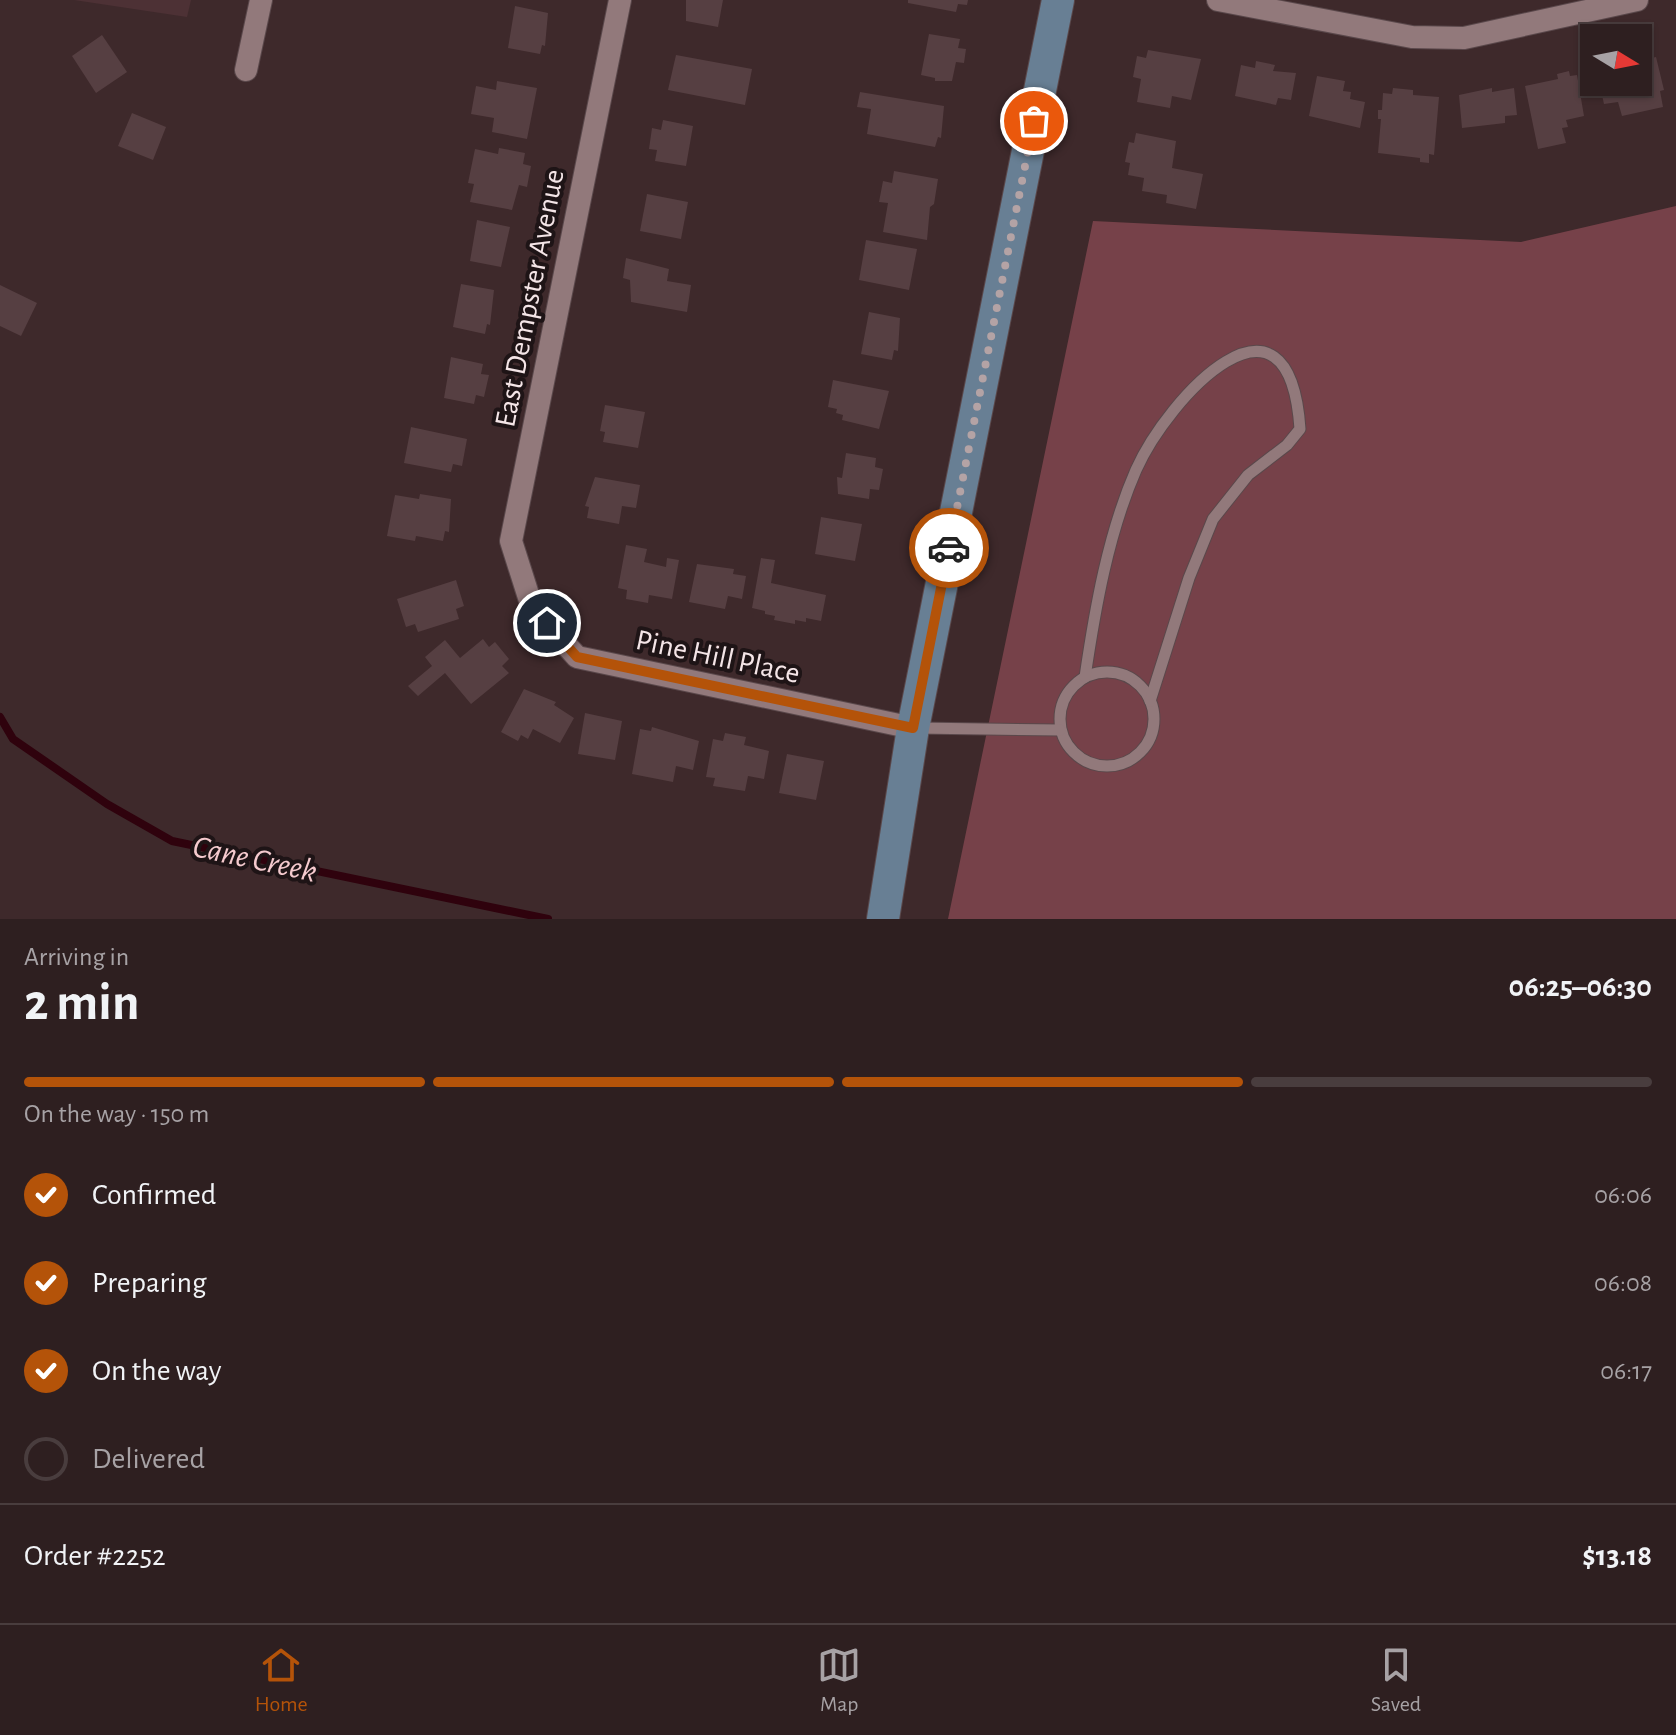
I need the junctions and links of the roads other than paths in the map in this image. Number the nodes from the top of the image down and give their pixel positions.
1 (261, 0) edge
2 (620, 0) edge
3 (1058, 0) edge
4 (1218, 0) edge
5 (1637, 0) edge
6 (1561, 8) edge
7 (246, 70) dead end
8 (532, 607) joint
9 (1085, 677) junction
10 (1150, 701) junction
11 (913, 728) junction
12 (1060, 730) junction
13 (883, 919) edge

1 - 7 street
2 - 8 street, East Dempster Avenue
3 - 11 main road
4 - 6 street
5 - 6 street
8 - 11 street, Pine Hill Place
9 - 10 lane
9 - 10 lane
9 - 12 lane
10 - 12 lane
11 - 12 lane
11 - 13 main road

